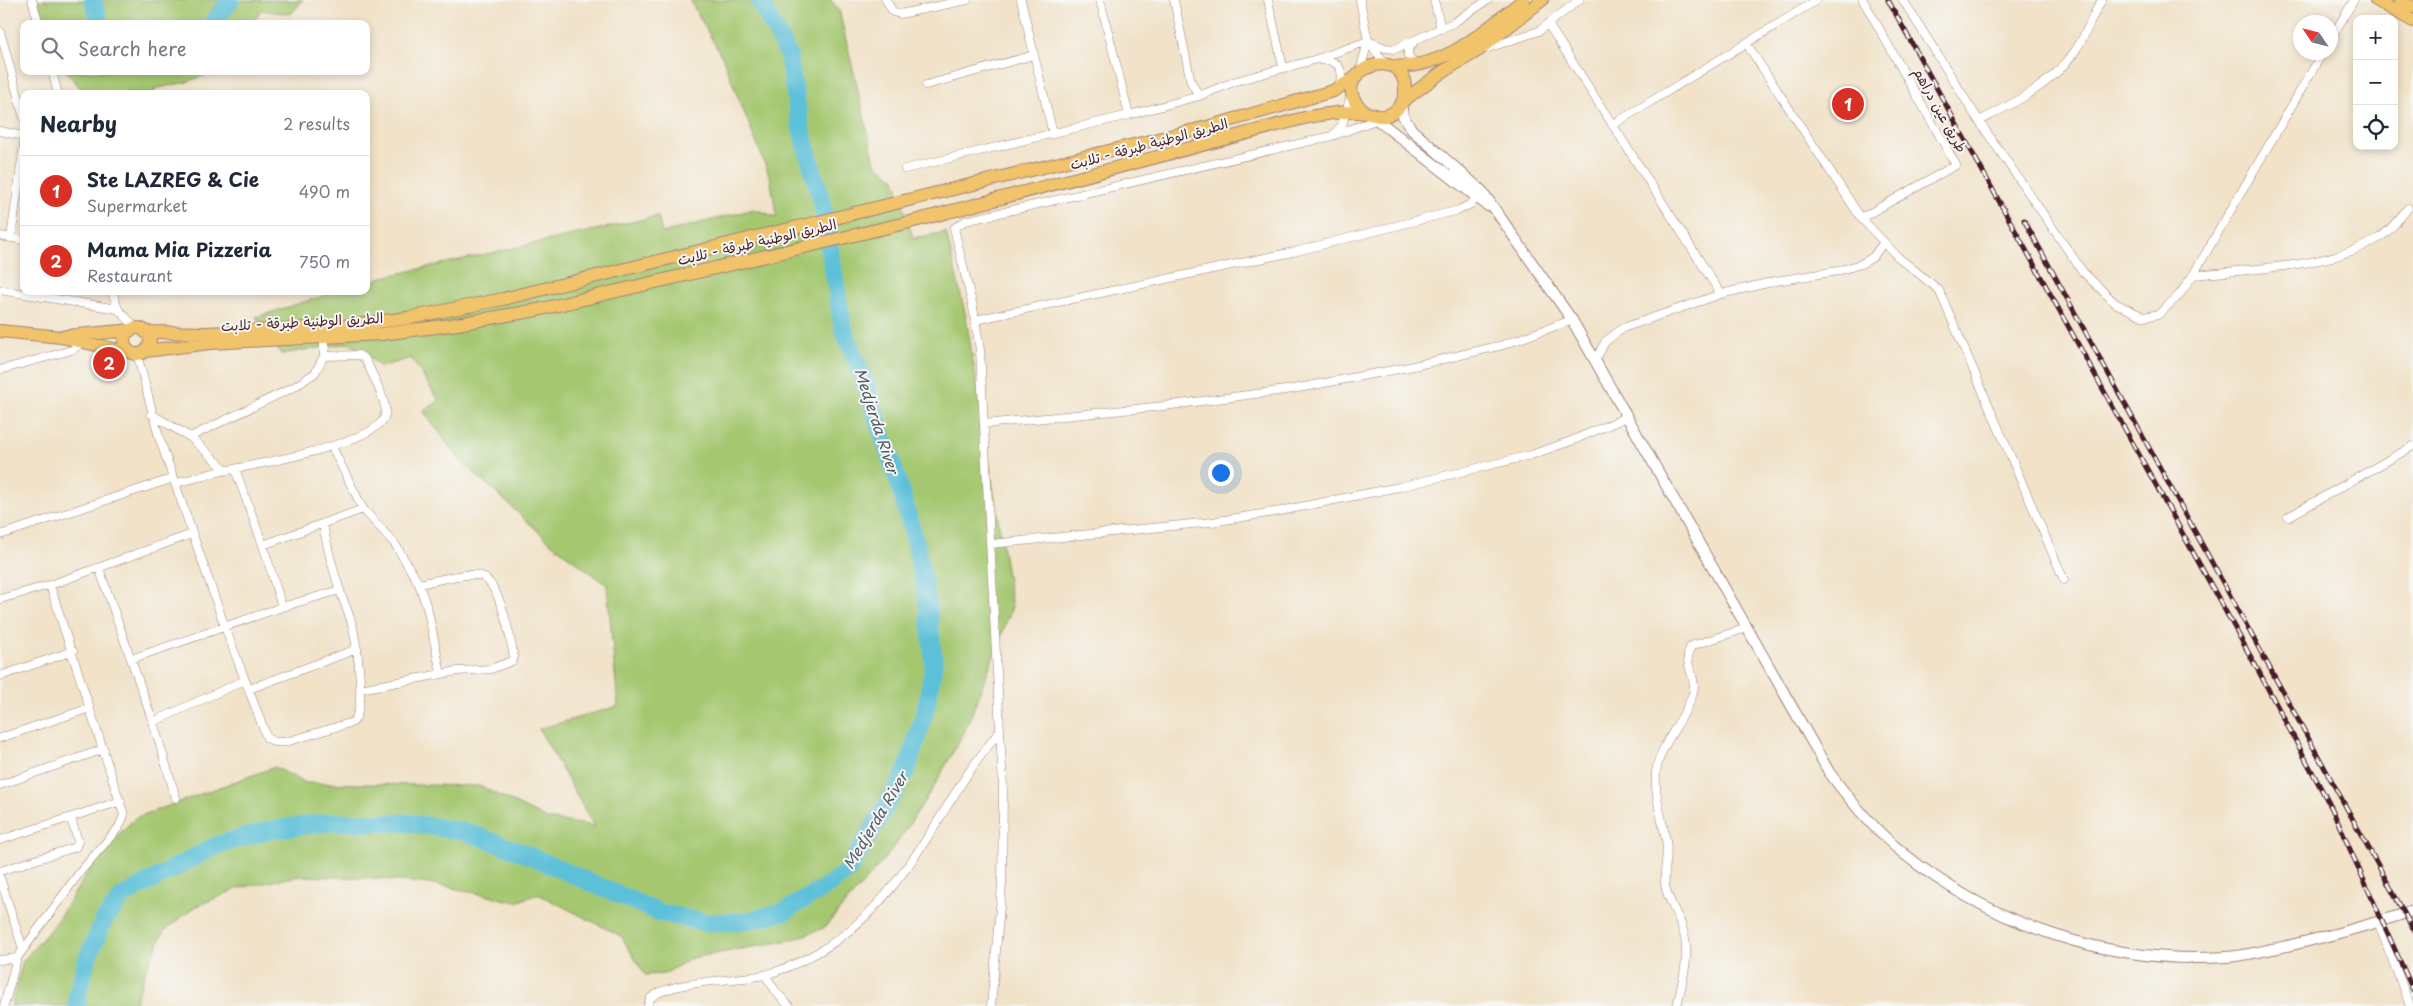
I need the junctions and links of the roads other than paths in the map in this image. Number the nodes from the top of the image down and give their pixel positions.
1 (32, 0) edge
2 (886, 0) edge
3 (967, 0) edge
4 (1021, 0) edge
5 (1100, 0) edge
6 (1174, 0) edge
7 (1268, 0) edge
8 (1360, 0) edge
9 (1434, 0) edge
10 (1488, 0) edge
11 (1523, 0) edge
12 (1542, 0) edge
13 (1579, 0) edge
14 (1817, 0) edge
15 (1863, 0) edge
16 (1903, 0) edge
17 (2102, 0) edge
18 (2354, 0) edge
19 (2376, 0) edge
20 (2400, 0) edge
21 (947, 2) edge
22 (2413, 7) edge
23 (38, 20) edge
24 (2413, 21) edge
25 (1548, 24) junction
26 (2338, 27) edge
27 (1441, 29) junction
28 (0, 31) edge
29 (1419, 40) junction
30 (1368, 41) junction
31 (1746, 43) junction
32 (1479, 50) junction
33 (1034, 55) junction
34 (1314, 60) junction
35 (2318, 60) edge
36 (1388, 65) junction
37 (1418, 66) junction
38 (1283, 67) junction
39 (53, 75) edge
40 (1358, 75) junction
41 (926, 85) dead end
42 (57, 90) edge
43 (1333, 92) junction
44 (1353, 92) junction
45 (1199, 96) junction
46 (1402, 102) junction
47 (20, 104) edge
48 (1346, 114) junction
49 (1129, 115) junction
50 (1375, 116) junction
51 (1979, 121) junction
52 (1614, 124) junction
53 (0, 131) edge
54 (1053, 134) junction
55 (20, 135) edge
56 (1332, 136) junction
57 (905, 169) dead end
58 (20, 175) edge
59 (1480, 194) junction
60 (2408, 208) dead end
61 (1861, 218) junction
62 (0, 236) edge
63 (12, 238) junction
64 (20, 239) edge
65 (1884, 242) junction
66 (2193, 275) junction
67 (0, 290) edge
68 (20, 293) edge
69 (1721, 294) junction
70 (31, 295) edge
71 (113, 295) edge
72 (118, 309) junction
73 (975, 320) junction
74 (1572, 320) junction
75 (138, 330) junction
76 (0, 331) edge
77 (85, 338) junction
78 (324, 338) junction
79 (138, 353) junction
80 (324, 356) junction
81 (1595, 361) junction
82 (0, 370) edge
83 (151, 414) junction
84 (1627, 417) junction
85 (984, 424) junction
86 (190, 437) junction
87 (2413, 446) edge
88 (332, 447) junction
89 (235, 469) junction
90 (226, 470) junction
91 (175, 480) junction
92 (363, 509) junction
93 (2288, 517) dead end
94 (323, 524) junction
95 (192, 534) junction
96 (0, 535) edge
97 (991, 544) junction
98 (263, 545) junction
99 (99, 568) junction
100 (2064, 580) dead end
101 (419, 584) junction
102 (50, 585) junction
103 (340, 590) junction
104 (0, 599) edge
105 (282, 607) junction
106 (225, 628) junction
107 (1746, 628) junction
108 (357, 649) junction
109 (72, 651) junction
110 (131, 659) junction
111 (441, 674) junction
112 (0, 676) edge
113 (245, 680) junction
114 (249, 689) junction
115 (360, 689) junction
116 (90, 708) junction
117 (153, 722) junction
118 (999, 732) junction
119 (0, 738) edge
120 (104, 749) junction
121 (0, 785) edge
122 (176, 798) dead end
123 (121, 801) junction
124 (71, 819) junction
125 (0, 840) edge
126 (0, 871) edge
127 (0, 878) edge
128 (9, 907) junction
129 (0, 908) edge
130 (2413, 911) edge
131 (2378, 922) junction
132 (23, 949) junction
133 (17, 958) junction
134 (0, 960) edge
135 (765, 975) junction
136 (4, 1006) edge
137 (648, 1006) edge
138 (790, 1006) edge
139 (991, 1006) edge
140 (1677, 1006) edge
141 (2410, 1006) edge

1 - 23 street
2 - 21 street
3 - 21 street
4 - 33 street
5 - 49 street
6 - 45 street
7 - 38 street
8 - 30 street
9 - 27 street
10 - 27 street
11 - 37 main road
12 - 32 main road
13 - 25 street
14 - 31 street
15 - 61 street, طريق عين دراهم
16 - 51 street, طريق عين دراهم
17 - 51 street
18 - 26 street
19 - 24 main road
20 - 22 main road
25 - 32 street
25 - 52 street
27 - 29 street
28 - 47 street
29 - 30 street
29 - 37 street
30 - 34 street
30 - 36 street
30 - 40 street
31 - 52 street
31 - 61 street
32 - 46 main road
33 - 41 street
33 - 54 street
34 - 38 street
34 - 43 street
35 - 66 street, طريق عين دراهم
36 - 37 main road
36 - 40 main road
36 - 46 main road
38 - 45 street
39 - 42 street
40 - 43 main road, الطريق الوطنية طبرقة - تلابت
40 - 44 main road
43 - 75 main road, الطريق الوطنية طبرقة - تلابت
44 - 48 street
44 - 50 main road
45 - 49 street
46 - 50 main road
46 - 59 street
48 - 50 main road, الطريق الوطنية طبرقة - تلابت
48 - 56 street
48 - 78 main road, الطريق الوطنية طبرقة - تلابت
49 - 54 street
50 - 56 street
50 - 59 street
51 - 66 street, طريق عين دراهم
52 - 69 street
53 - 55 street
54 - 57 street
56 - 73 street
58 - 63 street
59 - 73 street
59 - 74 street
60 - 66 street
61 - 65 street
62 - 63 street
63 - 64 street
65 - 69 street
65 - 100 street
67 - 68 street
69 - 81 street
70 - 72 street
71 - 72 street
72 - 75 street
73 - 85 street
74 - 81 street
74 - 85 street
75 - 77 main road, الطريق الوطنية طبرقة - تلابت
75 - 79 main road
75 - 79 main road
76 - 77 main road, الطريق الوطنية طبرقة - تلابت
77 - 79 main road, الطريق الوطنية طبرقة - تلابت
77 - 82 street
78 - 79 main road, الطريق الوطنية طبرقة - تلابت
78 - 80 street
79 - 83 street
80 - 86 street
80 - 88 street
81 - 84 street
83 - 86 street
83 - 91 street
84 - 97 street
84 - 107 street
85 - 97 street
86 - 90 street
87 - 93 street
88 - 89 street
88 - 92 street
89 - 90 street
89 - 98 street
90 - 91 street
91 - 95 street
91 - 96 street
92 - 94 street
92 - 101 street
94 - 98 street
94 - 103 street
95 - 99 street
95 - 106 street
97 - 118 street
98 - 105 street
99 - 102 street
99 - 110 street
101 - 111 street
101 - 111 street
102 - 104 street
102 - 109 street
103 - 105 street
103 - 108 street
105 - 106 street
106 - 110 street
106 - 113 street
107 - 131 street
107 - 140 street
108 - 114 street
108 - 115 street
109 - 112 street
109 - 116 street
110 - 117 street
111 - 115 street
113 - 114 street
113 - 117 street
114 - 115 street
116 - 119 street
116 - 120 street
117 - 122 street
118 - 135 street
118 - 139 street
120 - 121 street
120 - 123 street
123 - 124 street
123 - 132 street
124 - 125 street
124 - 126 street
127 - 128 street
128 - 129 street
128 - 132 street
130 - 131 street
131 - 141 street
132 - 133 street
133 - 134 street
133 - 136 street
135 - 137 street
135 - 138 street

